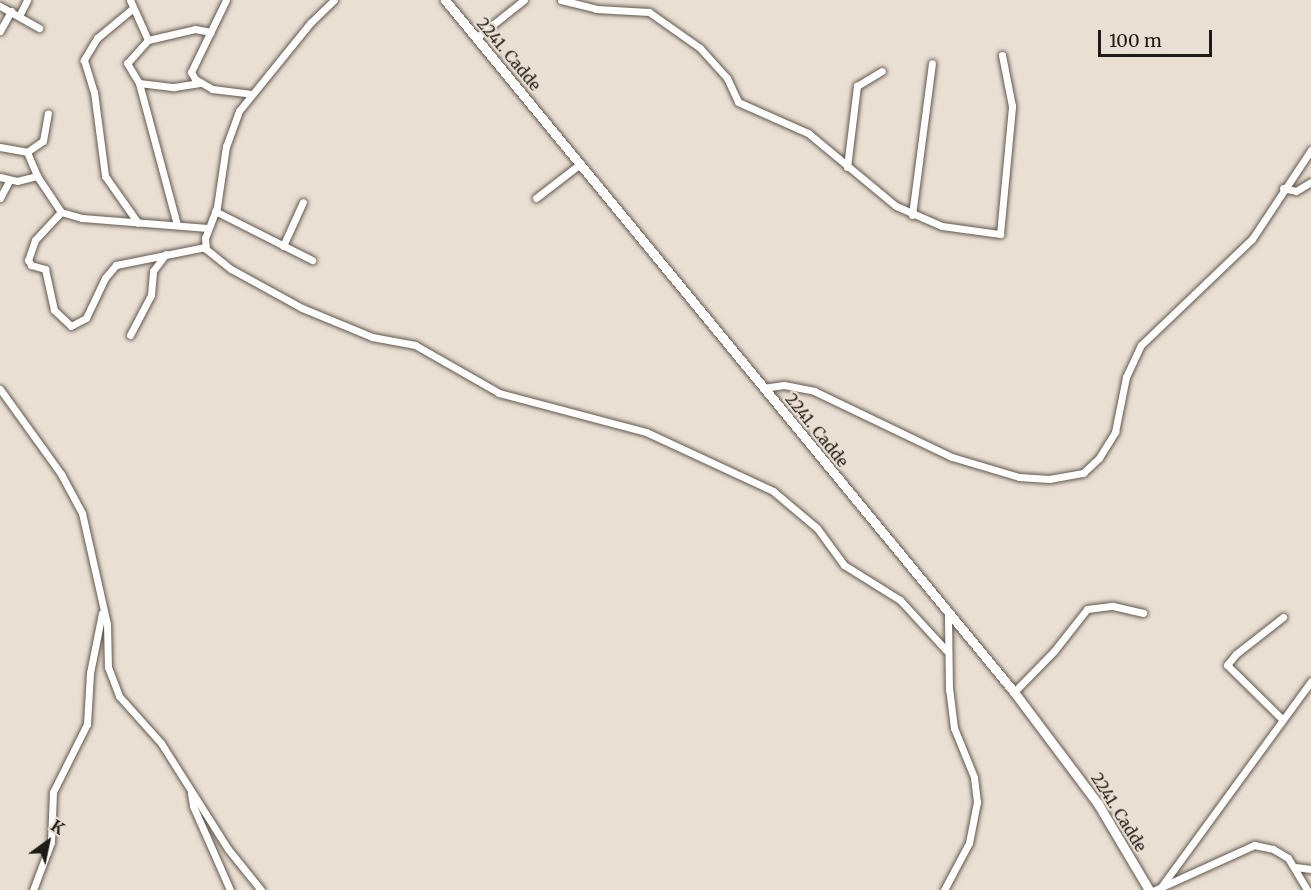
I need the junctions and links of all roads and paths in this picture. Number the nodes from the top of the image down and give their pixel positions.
1 (27, 0) edge
2 (130, 0) edge
3 (226, 0) edge
4 (334, 0) edge
5 (445, 0) edge
6 (524, 0) edge
7 (561, 0) edge
8 (0, 6) edge
9 (132, 9) junction
10 (10, 11) junction
11 (19, 16) junction
12 (39, 28) dead end
13 (0, 31) edge
14 (211, 32) junction
15 (476, 38) junction
16 (148, 39) junction
17 (1002, 55) dead end
18 (932, 63) dead end
19 (882, 71) dead end
20 (200, 82) junction
21 (139, 83) junction
22 (250, 94) junction
23 (48, 113) dead end
24 (0, 147) edge
25 (1311, 150) edge
26 (27, 152) junction
27 (580, 164) junction
28 (847, 167) junction
29 (37, 176) junction
30 (0, 177) edge
31 (9, 181) junction
32 (1311, 182) edge
33 (1283, 188) junction
34 (0, 198) edge
35 (536, 198) dead end
36 (303, 202) dead end
37 (216, 211) junction
38 (61, 212) junction
39 (912, 215) junction
40 (138, 223) junction
41 (177, 225) junction
42 (208, 228) junction
43 (283, 246) junction
44 (205, 247) junction
45 (166, 254) junction
46 (312, 260) dead end
47 (130, 335) dead end
48 (763, 388) junction
49 (0, 389) edge
50 (103, 611) junction
51 (1143, 613) dead end
52 (948, 614) junction
53 (1283, 617) dead end
54 (946, 650) junction
55 (1311, 681) edge
56 (1014, 692) junction
57 (1282, 719) junction
58 (191, 793) junction
59 (1295, 867) junction
60 (1311, 869) edge
61 (1158, 888) edge
62 (33, 890) edge
63 (230, 890) edge
64 (261, 890) edge
65 (944, 890) edge
66 (1149, 890) edge
67 (1307, 890) edge

1 - 11 street
2 - 9 street
3 - 14 street
4 - 22 street
5 - 15 street, 2241. Cadde
6 - 15 street
7 - 28 street
8 - 10 street
9 - 16 street
9 - 40 street
10 - 11 street
10 - 13 street
11 - 12 street
14 - 16 street
14 - 20 street
15 - 27 street, 2241. Cadde
16 - 21 street
17 - 39 street
18 - 39 street
19 - 28 street
20 - 21 street
20 - 22 street
21 - 41 street
22 - 37 street
23 - 26 street
24 - 26 street
25 - 33 street
26 - 29 street
27 - 35 street
27 - 48 street, 2241. Cadde
28 - 39 street
29 - 31 street
29 - 38 street
30 - 31 street
31 - 34 street
32 - 33 street
33 - 48 street
36 - 43 street
37 - 42 street
37 - 43 street
38 - 40 street
38 - 45 street
40 - 41 street
41 - 42 street
42 - 44 street
43 - 46 street
44 - 45 street
44 - 54 street
45 - 47 street
48 - 52 street, 2241. Cadde
49 - 50 street
50 - 58 street
50 - 62 street
51 - 56 street
52 - 54 street
52 - 56 street, 2241. Cadde
53 - 57 street
54 - 65 street
55 - 57 street
56 - 66 street, 2241. Cadde
57 - 61 street
58 - 63 street
58 - 64 street
59 - 60 street
59 - 61 street
59 - 67 street

